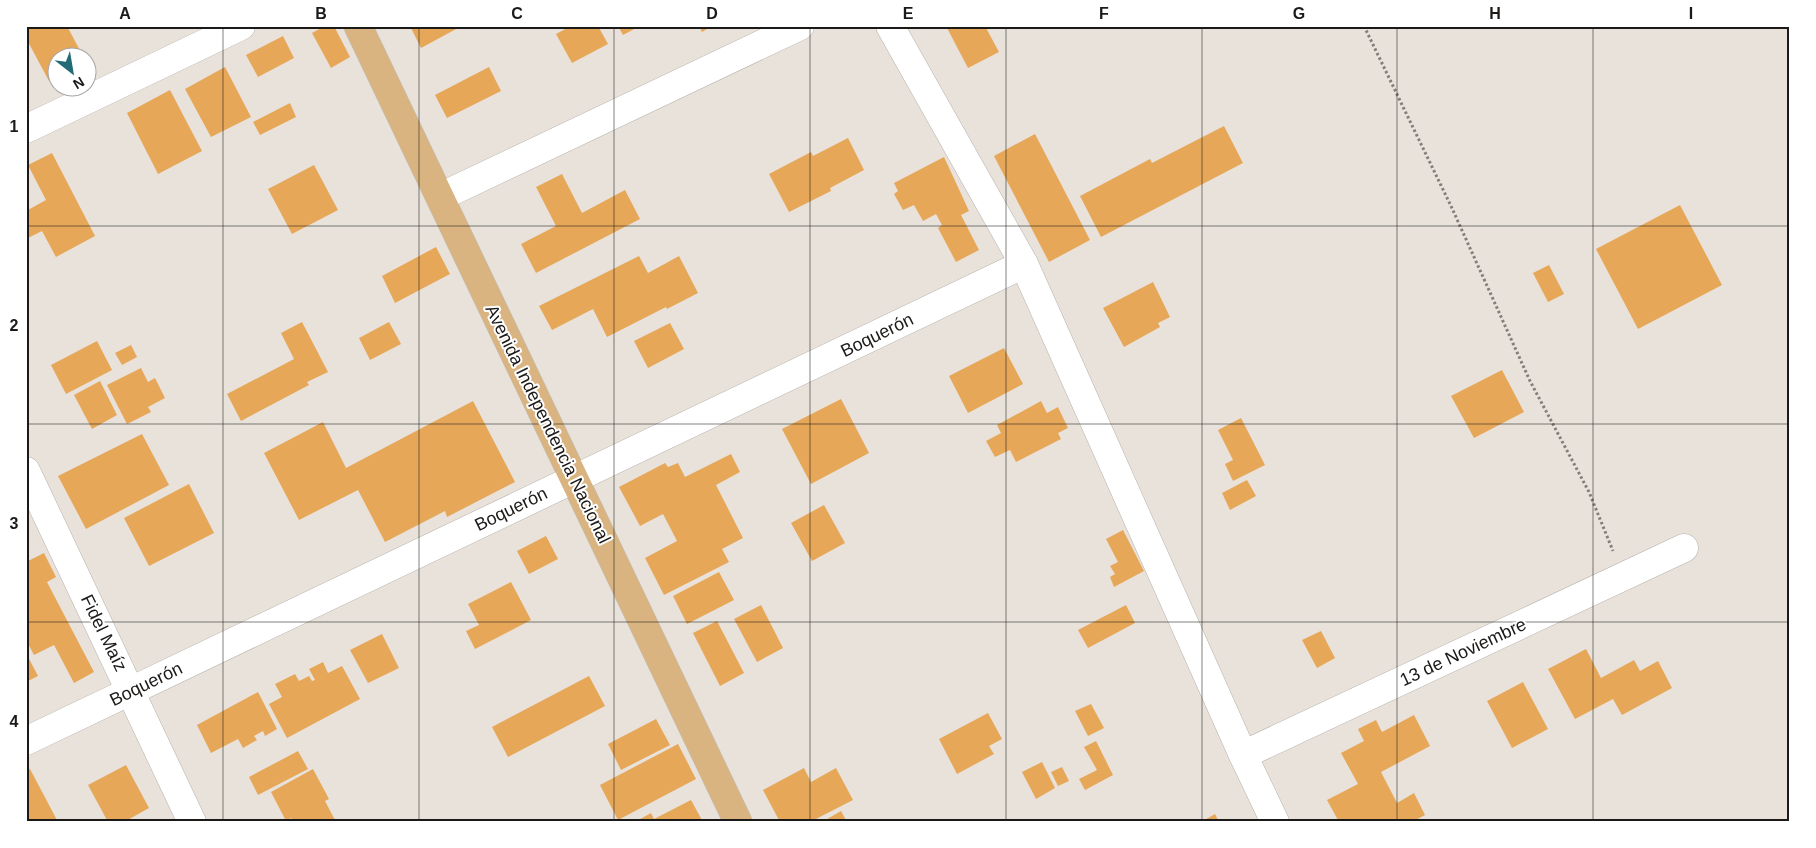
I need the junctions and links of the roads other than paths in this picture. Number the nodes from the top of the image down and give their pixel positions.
1 (241, 26) edge
2 (358, 26) edge
3 (800, 26) edge
4 (890, 26) edge
5 (26, 129) edge
6 (440, 197) junction
7 (1024, 264) junction
8 (26, 471) edge
9 (574, 479) junction
10 (1684, 548) dead end
11 (132, 691) junction
12 (26, 741) edge
13 (1243, 755) junction
14 (192, 822) edge
15 (738, 822) edge
16 (1275, 822) edge

1 - 5 street
2 - 6 main road, Avenida Independencia Nacional
3 - 6 street
4 - 7 street
6 - 9 main road, Avenida Independencia Nacional
7 - 9 street, Boquerón
7 - 13 street
8 - 11 street, Fidel Maíz
9 - 11 street, Boquerón
9 - 15 main road, Avenida Independencia Nacional
10 - 13 street, 13 de Noviembre
11 - 12 street, Boquerón
11 - 14 street, Fidel Maíz
13 - 16 street

